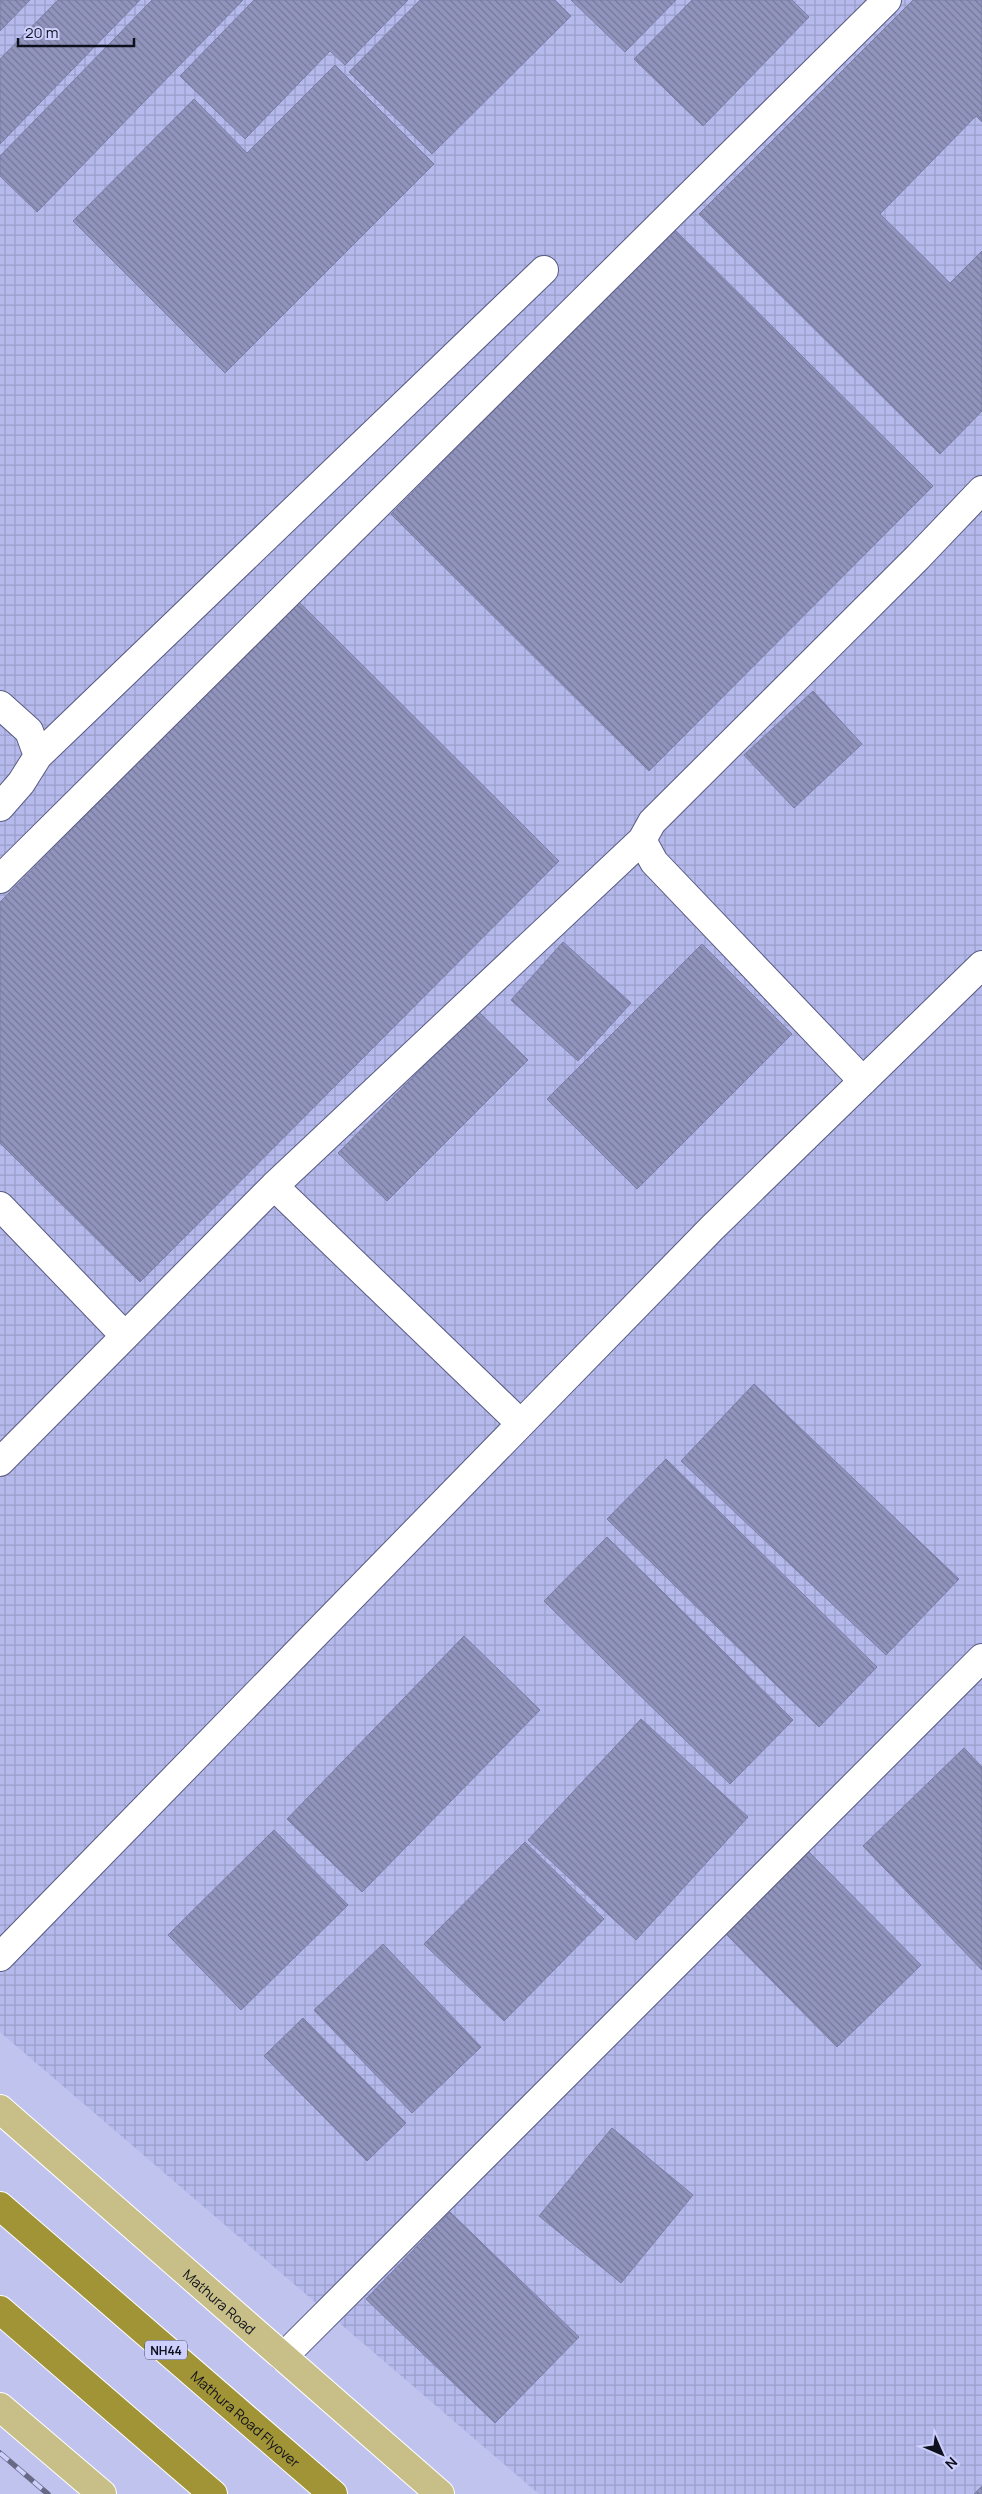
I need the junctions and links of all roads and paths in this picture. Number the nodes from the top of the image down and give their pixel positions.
1 (887, 0) edge
2 (544, 270) dead end
3 (980, 497) edge
4 (0, 705) edge
5 (38, 756) junction
6 (0, 807) edge
7 (642, 840) junction
8 (0, 879) edge
9 (982, 965) edge
10 (863, 1081) junction
11 (274, 1186) junction
12 (0, 1206) edge
13 (125, 1336) junction
14 (520, 1423) junction
15 (0, 1462) edge
16 (982, 1658) edge
17 (0, 1957) edge
18 (0, 2109) edge
19 (0, 2206) edge
20 (0, 2310) edge
21 (283, 2357) junction
22 (0, 2407) edge
23 (102, 2494) edge
24 (213, 2494) edge
25 (333, 2494) edge
26 (440, 2494) edge

1 - 8 lane
2 - 5 lane
3 - 7 lane
4 - 5 lane
5 - 6 lane
7 - 10 lane
7 - 11 lane
9 - 10 lane
10 - 14 lane
11 - 13 lane
11 - 14 lane
12 - 13 lane
13 - 15 lane
14 - 17 lane
16 - 21 lane
18 - 21 main road, Mathura Road
19 - 25 highway, Mathura Road Flyover / NH44
20 - 24 highway
21 - 26 main road, Mathura Road
22 - 23 main road

